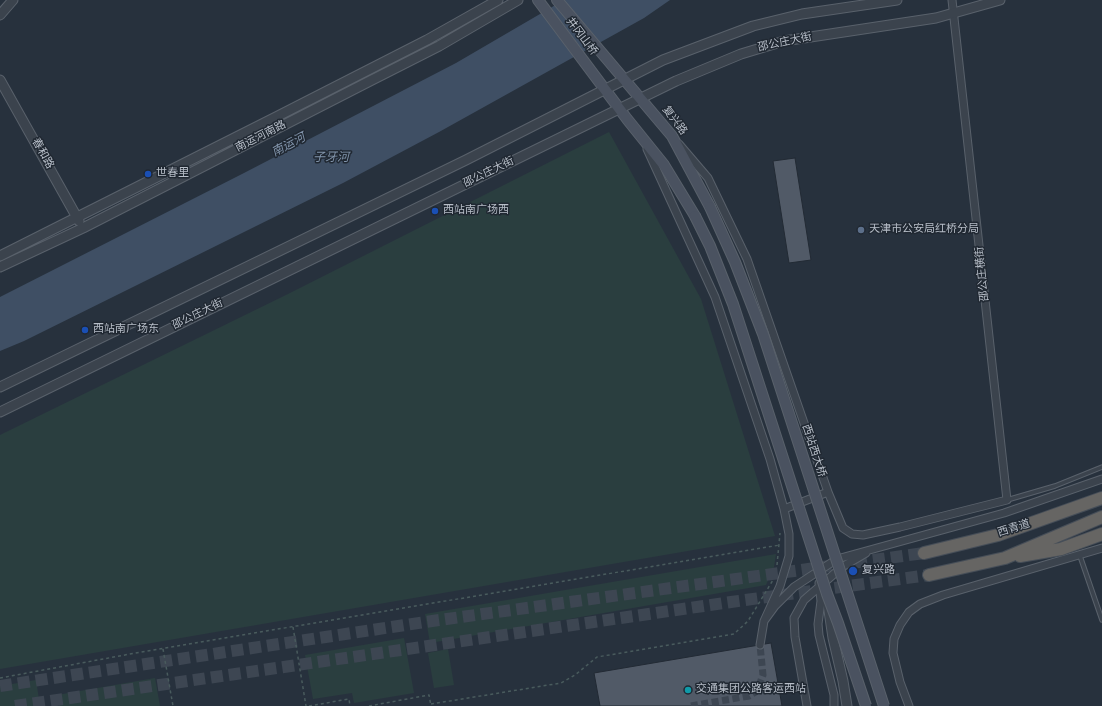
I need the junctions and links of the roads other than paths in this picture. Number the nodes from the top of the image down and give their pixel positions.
1 (13, 0) edge
2 (498, 0) edge
3 (518, 0) edge
4 (557, 0) edge
5 (897, 0) edge
6 (952, 0) edge
7 (1000, 0) edge
8 (538, 1) edge
9 (955, 14) junction
10 (0, 15) edge
11 (606, 58) joint
12 (0, 80) edge
13 (624, 80) junction
14 (605, 88) junction
15 (641, 98) junction
16 (619, 109) junction
17 (672, 136) junction
18 (643, 139) junction
19 (710, 207) joint
20 (77, 217) junction
21 (83, 228) junction
22 (0, 256) edge
23 (0, 267) edge
24 (0, 387) edge
25 (0, 412) edge
26 (1102, 467) edge
27 (1102, 480) edge
28 (828, 492) junction
29 (1102, 498) edge
30 (1007, 500) junction
31 (784, 509) junction
32 (1102, 517) edge
33 (1102, 534) edge
34 (890, 544) junction
35 (1102, 548) edge
36 (924, 553) tunnel mouth
37 (1080, 556) junction
38 (1005, 558) junction
39 (816, 572) junction
40 (929, 575) tunnel mouth
41 (823, 590) junction
42 (1102, 620) edge
43 (764, 621) junction
44 (760, 645) tunnel mouth
45 (807, 706) edge
46 (834, 706) edge
47 (846, 706) edge
48 (866, 706) edge
49 (884, 706) edge
50 (909, 706) edge

1 - 10 street
2 - 20 street, 南运河南路
3 - 21 street, 南运河南路
4 - 11 main road, 井冈山桥
5 - 13 street, 邵公庄大街
6 - 9 street, 邵公庄横街
7 - 9 street, 邵公庄大街
8 - 14 main road, 井冈山桥
9 - 15 street, 邵公庄大街
9 - 30 street, 邵公庄横街
11 - 13 main road, 复兴路
12 - 20 street, 春和路
13 - 14 street, 邵公庄大街
13 - 15 main road, 复兴路
14 - 16 main road
14 - 24 street, 邵公庄大街
15 - 16 street, 邵公庄大街
15 - 17 main road, 复兴路
16 - 18 main road
16 - 25 street, 邵公庄大街
17 - 19 main road, 复兴路
17 - 28 street
18 - 31 street
18 - 41 main road, bridge
19 - 49 main road, 西站西大桥, bridge
20 - 21 street, 春和路
20 - 22 street, 南运河南路
21 - 23 street, 南运河南路
26 - 30 lane
27 - 34 street
28 - 30 street
28 - 31 street
29 - 36 highway, 西青道
31 - 43 street
32 - 38 highway, 西青道
33 - 38 highway
34 - 39 street
34 - 41 street
35 - 37 street
37 - 42 lane
37 - 50 street
38 - 40 highway, 西青道
39 - 41 street
39 - 43 street
41 - 45 street
41 - 46 street
41 - 47 street, bridge
41 - 48 main road, bridge
43 - 44 street

